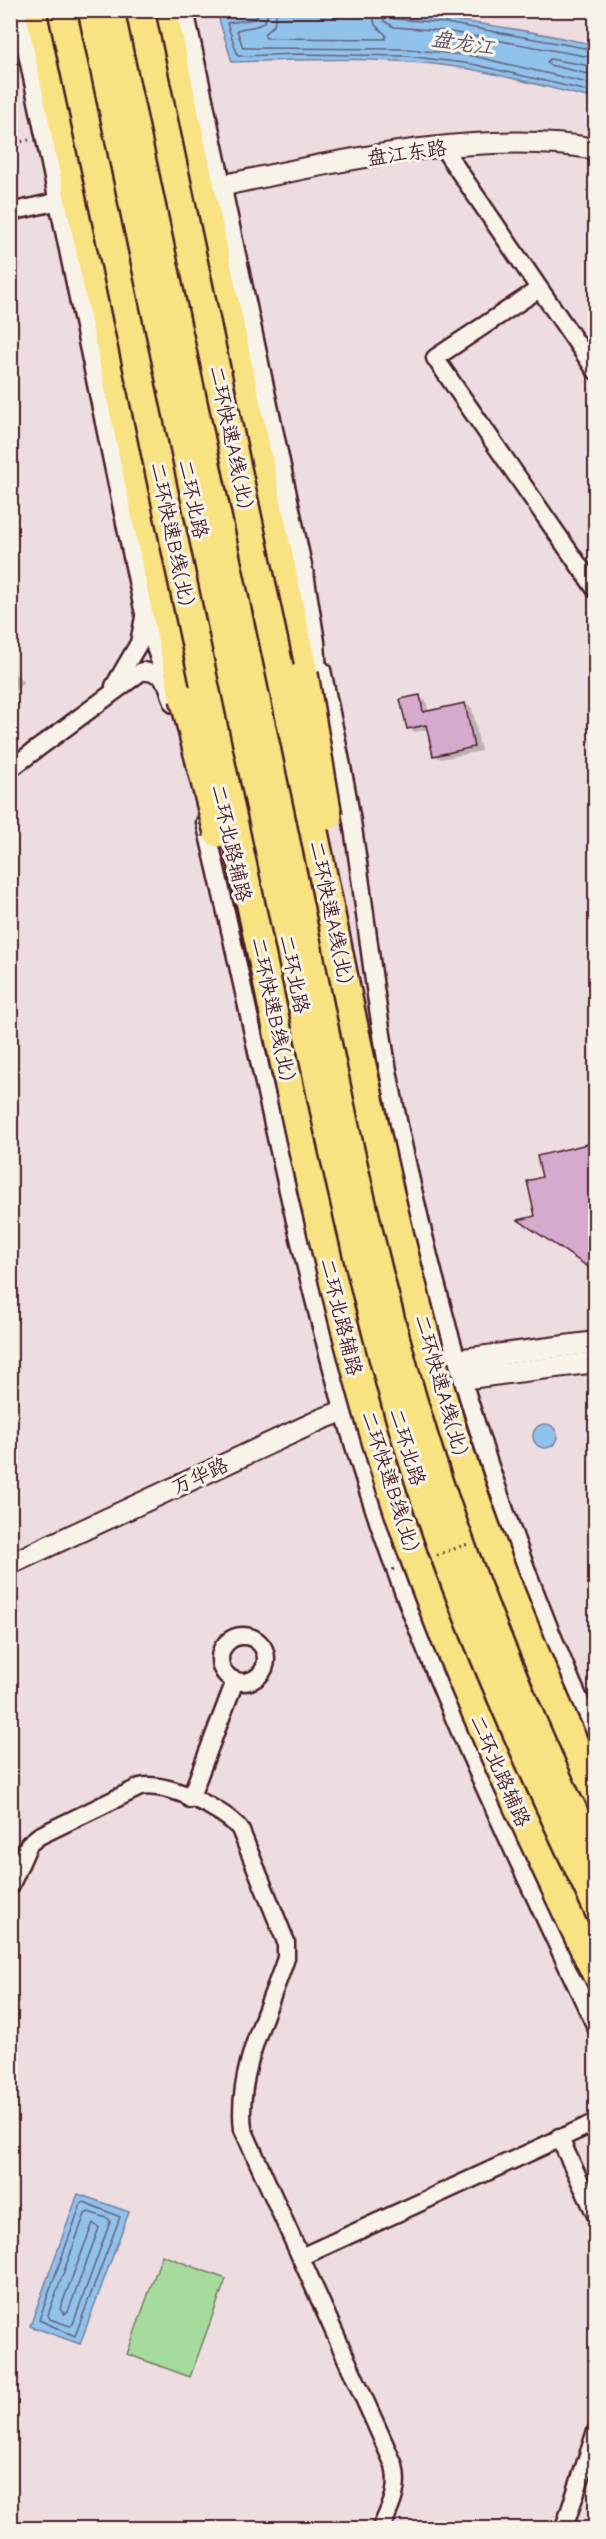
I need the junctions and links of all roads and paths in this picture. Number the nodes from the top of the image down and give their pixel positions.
1 (62, 10) edge
2 (90, 10) edge
3 (112, 10) edge
4 (140, 10) edge
5 (163, 10) edge
6 (182, 10) edge
7 (23, 15) edge
8 (443, 148) junction
9 (596, 149) edge
10 (211, 190) junction
11 (60, 201) junction
12 (10, 212) edge
13 (539, 289) junction
14 (596, 371) edge
15 (303, 580) junction
16 (596, 590) edge
17 (146, 609) junction
18 (170, 688) junction
19 (99, 702) junction
20 (10, 769) edge
21 (280, 858) junction
22 (356, 1031) junction
23 (319, 1039) junction
24 (281, 1047) junction
25 (596, 1342) edge
26 (456, 1360) junction
27 (596, 1362) edge
28 (461, 1379) junction
29 (403, 1385) junction
30 (344, 1410) junction
31 (472, 1543) dead end
32 (430, 1557) dead end
33 (10, 1564) edge
34 (398, 1568) dead end
35 (387, 1572) dead end
36 (235, 1681) dead end
37 (596, 1737) edge
38 (596, 1792) edge
39 (190, 1799) junction
40 (596, 1859) edge
41 (10, 1887) edge
42 (596, 1909) edge
43 (596, 1974) edge
44 (596, 2027) edge
45 (596, 2122) edge
46 (559, 2137) junction
47 (596, 2215) edge
48 (301, 2257) junction
49 (596, 2431) edge
50 (381, 2529) edge
51 (564, 2529) edge

1 - 24 highway, 二环快速B线(北), bridge
2 - 21 main road, 二环北路
3 - 21 main road, 二环北路
4 - 22 highway, 二环快速A线(北), bridge
5 - 10 highway
6 - 10 main road
7 - 11 main road
7 - 24 highway, bridge
8 - 9 street, 盘江东路
8 - 10 street, 盘江东路
8 - 13 street
10 - 15 main road
10 - 22 highway, bridge
11 - 12 street
11 - 17 main road
13 - 14 street
13 - 16 street
15 - 23 main road
15 - 26 street
17 - 18 main road
17 - 19 street
18 - 19 street
18 - 23 main road
18 - 30 street, 二环北路辅路
19 - 20 street
21 - 23 main road, 二环北路
22 - 38 highway, 二环快速A线(北), bridge
23 - 29 main road, 二环北路
24 - 43 highway, 二环快速B线(北), bridge
25 - 26 street, 万华路
26 - 28 street
26 - 29 street, 万华路
27 - 28 street, 万华路
28 - 29 street, 万华路
28 - 37 street
29 - 30 street, 万华路
29 - 40 main road, 二环北路
29 - 42 main road, 二环北路
30 - 33 street, 万华路
30 - 44 street, 二环北路辅路
31 - 32 path, bridge
34 - 35 path, bridge
36 - 39 street
39 - 41 street
39 - 48 street
45 - 46 street
46 - 47 street
46 - 48 street
48 - 50 street
49 - 51 street

